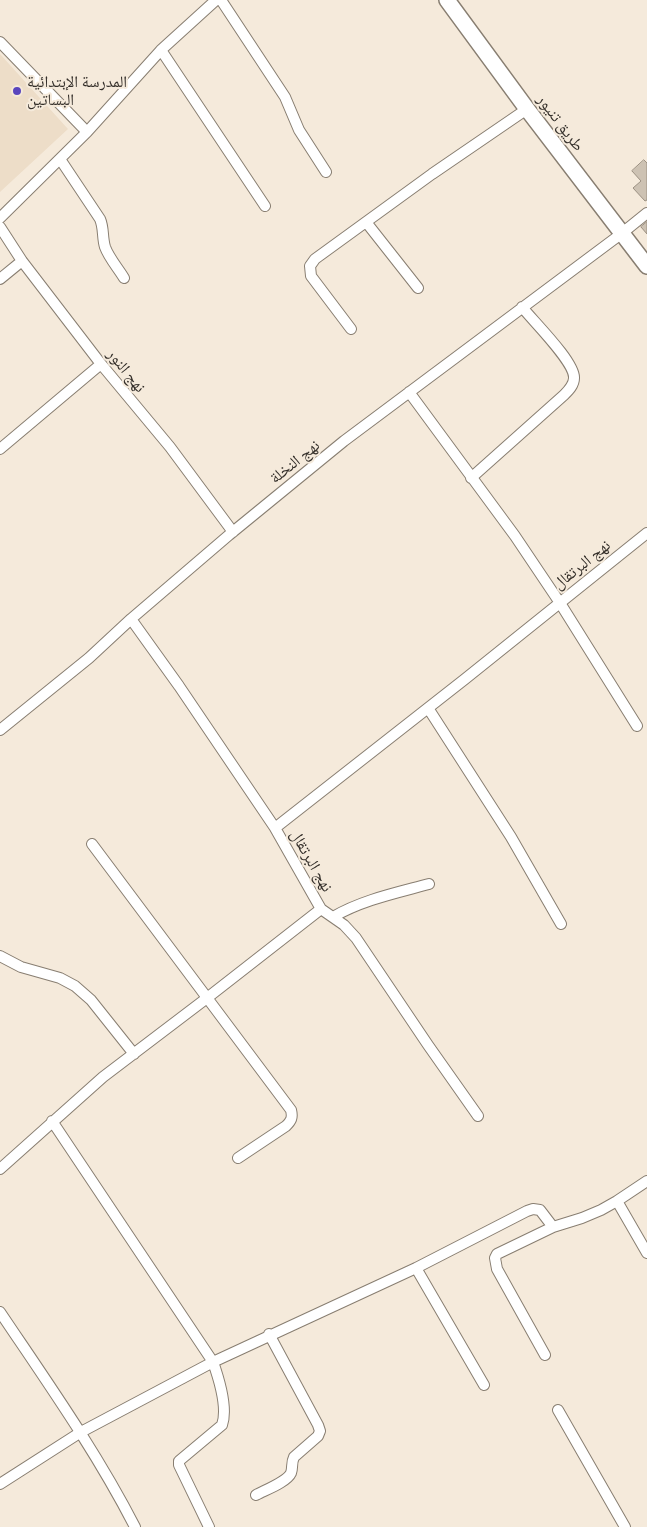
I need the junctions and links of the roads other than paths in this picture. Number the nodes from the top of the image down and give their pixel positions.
1 (216, 0) edge
2 (221, 0) edge
3 (447, 0) edge
4 (0, 42) edge
5 (161, 50) junction
6 (527, 109) junction
7 (87, 132) junction
8 (60, 159) junction
9 (326, 172) dead end
10 (266, 206) dead end
11 (647, 213) edge
12 (0, 218) edge
13 (366, 222) junction
14 (0, 227) edge
15 (621, 234) junction
16 (22, 261) junction
17 (647, 266) edge
18 (124, 278) dead end
19 (0, 279) edge
20 (418, 288) dead end
21 (522, 308) junction
22 (351, 329) dead end
23 (101, 364) junction
24 (409, 392) junction
25 (0, 449) edge
26 (471, 478) junction
27 (233, 532) junction
28 (647, 533) edge
29 (560, 602) junction
30 (131, 619) junction
31 (428, 708) junction
32 (637, 726) dead end
33 (0, 730) edge
34 (275, 828) junction
35 (92, 844) dead end
36 (429, 884) dead end
37 (321, 909) junction
38 (333, 918) junction
39 (561, 924) dead end
40 (0, 956) edge
41 (207, 998) junction
42 (134, 1054) junction
43 (478, 1116) dead end
44 (52, 1121) junction
45 (238, 1158) dead end
46 (0, 1169) edge
47 (647, 1181) edge
48 (617, 1201) junction
49 (552, 1226) junction
50 (647, 1253) edge
51 (416, 1268) junction
52 (0, 1312) edge
53 (269, 1334) junction
54 (545, 1355) dead end
55 (213, 1362) junction
56 (484, 1385) dead end
57 (558, 1410) dead end
58 (81, 1432) junction
59 (0, 1484) edge
60 (256, 1495) dead end
61 (135, 1527) edge
62 (209, 1527) edge
63 (625, 1527) edge

1 - 5 street
2 - 9 street
3 - 6 main road, طريق تنيور
4 - 7 street
5 - 7 street
5 - 10 street
6 - 13 street
6 - 15 main road, طريق تنيور
7 - 8 street
8 - 12 street
8 - 18 street
11 - 15 street, نهج النخلة
13 - 20 street
13 - 22 street
14 - 16 street, نهج النور
15 - 17 main road, طريق تنيور
15 - 21 street, نهج النخلة
16 - 19 street
16 - 23 street, نهج النور
21 - 24 street, نهج النخلة
21 - 26 street
23 - 25 street
23 - 27 street, نهج النور
24 - 26 street
24 - 27 street, نهج النخلة
26 - 29 street
27 - 30 street, نهج النخلة
28 - 29 street, نهج البرتقال
29 - 31 street, نهج البرتقال
29 - 32 street
30 - 33 street, نهج النخلة
30 - 34 street
31 - 34 street, نهج البرتقال
31 - 39 street
34 - 37 street, نهج البرتقال
35 - 41 street
36 - 38 street
37 - 38 street
37 - 41 street, نهج البرتقال
38 - 43 street
40 - 42 street
41 - 42 street, نهج البرتقال
41 - 45 street
42 - 44 street, نهج البرتقال
44 - 46 street, نهج البرتقال
44 - 55 street
47 - 48 street
48 - 49 street
48 - 50 street
49 - 51 street
49 - 54 street
51 - 53 street
51 - 56 street
52 - 58 street
53 - 55 street
53 - 60 street
55 - 58 street
55 - 62 street
57 - 63 street
58 - 59 street
58 - 61 street

